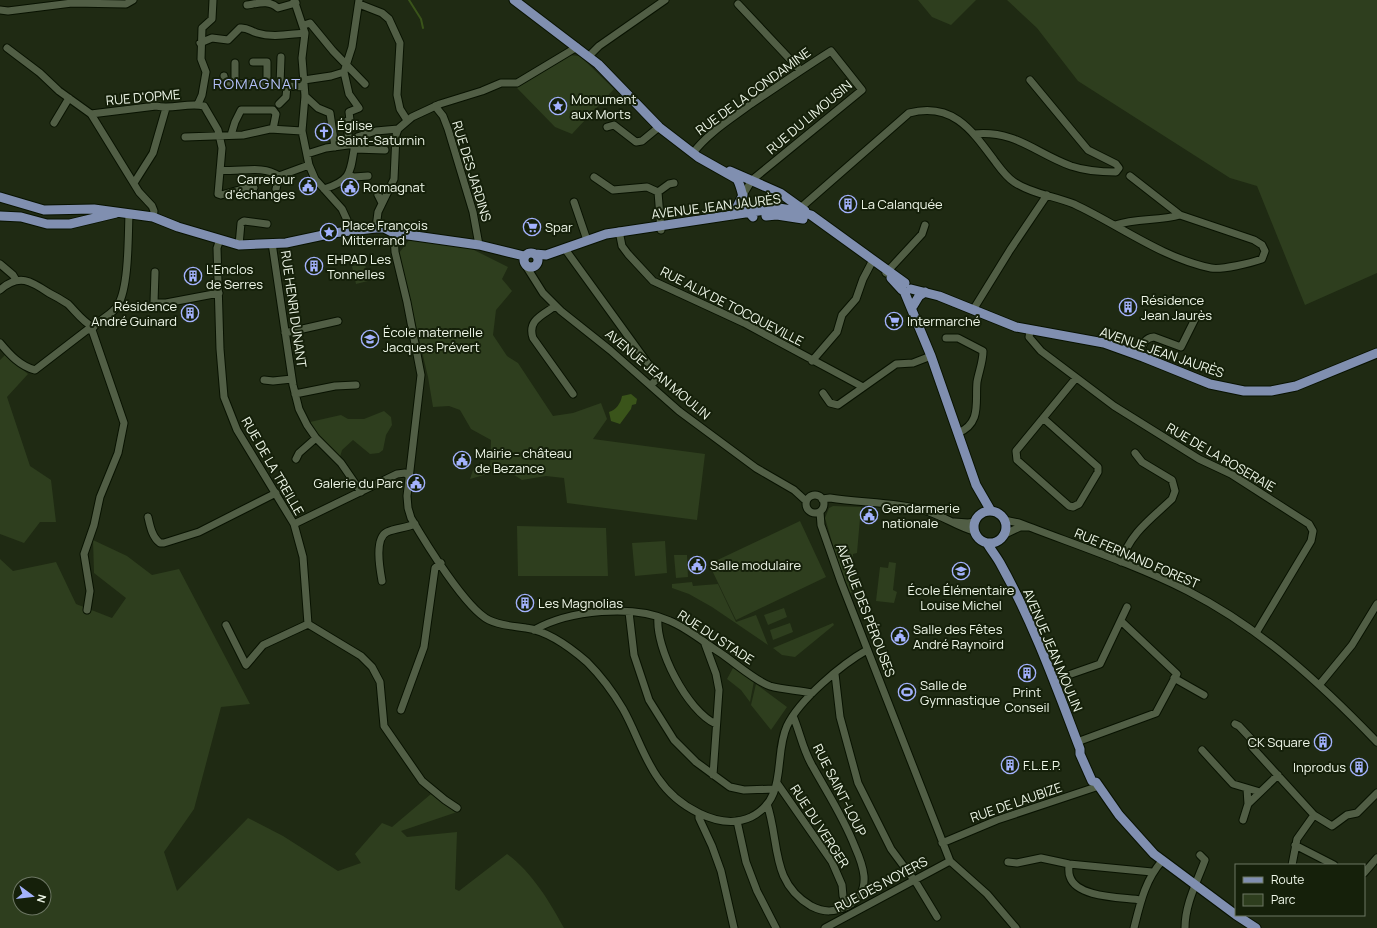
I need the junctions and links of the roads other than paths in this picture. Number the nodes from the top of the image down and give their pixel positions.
1 (133, 0) edge
2 (213, 0) edge
3 (514, 0) edge
4 (665, 0) edge
5 (295, 1) edge
6 (359, 2) edge
7 (738, 4) dead end
8 (247, 5) dead end
9 (0, 10) edge
10 (305, 29) junction
11 (200, 43) junction
12 (577, 47) junction
13 (7, 48) dead end
14 (831, 51) joint
15 (589, 56) junction
16 (281, 57) dead end
17 (253, 62) dead end
18 (235, 63) dead end
19 (346, 69) junction
20 (800, 70) junction
21 (224, 76) dead end
22 (1030, 80) dead end
23 (304, 83) junction
24 (237, 84) junction
25 (365, 84) dead end
26 (267, 85) junction
27 (283, 86) junction
28 (305, 96) junction
29 (69, 98) junction
30 (198, 104) junction
31 (279, 104) dead end
32 (436, 106) junction
33 (166, 108) junction
34 (91, 114) junction
35 (407, 120) junction
36 (54, 123) dead end
37 (607, 127) dead end
38 (659, 127) junction
39 (273, 129) junction
40 (398, 129) junction
41 (302, 130) junction
42 (974, 134) junction
43 (231, 135) junction
44 (220, 136) junction
45 (186, 137) dead end
46 (353, 146) junction
47 (335, 147) junction
48 (385, 150) dead end
49 (693, 153) junction
50 (307, 154) junction
51 (309, 165) junction
52 (717, 167) junction
53 (220, 170) junction
54 (349, 175) junction
55 (279, 176) junction
56 (368, 176) dead end
57 (1130, 176) dead end
58 (594, 177) dead end
59 (752, 180) junction
60 (134, 183) junction
61 (674, 183) dead end
62 (254, 188) dead end
63 (276, 189) dead end
64 (324, 189) junction
65 (658, 192) junction
66 (780, 193) junction
67 (378, 195) dead end
68 (743, 195) junction
69 (1047, 195) junction
70 (0, 197) edge
71 (574, 202) dead end
72 (382, 203) junction
73 (94, 209) junction
74 (118, 212) junction
75 (778, 212) junction
76 (799, 212) junction
77 (129, 214) junction
78 (733, 215) junction
79 (751, 215) junction
80 (1180, 215) junction
81 (0, 216) edge
82 (153, 217) junction
83 (94, 220) junction
84 (267, 224) dead end
85 (1115, 224) junction
86 (925, 225) dead end
87 (376, 228) junction
88 (661, 228) junction
89 (352, 231) junction
90 (394, 233) junction
91 (619, 233) junction
92 (220, 239) junction
93 (587, 240) junction
94 (275, 243) junction
95 (239, 245) junction
96 (482, 246) junction
97 (565, 250) junction
98 (533, 262) junction
99 (872, 262) junction
100 (0, 264) edge
101 (155, 272) dead end
102 (887, 272) junction
103 (16, 280) junction
104 (907, 288) junction
105 (0, 290) edge
106 (925, 292) junction
107 (219, 293) junction
108 (939, 296) junction
109 (556, 306) junction
110 (913, 306) junction
111 (972, 310) junction
112 (916, 318) junction
113 (1195, 319) dead end
114 (338, 321) dead end
115 (92, 328) junction
116 (1030, 331) junction
117 (285, 333) junction
118 (946, 338) dead end
119 (0, 343) edge
120 (1377, 353) edge
121 (931, 356) junction
122 (1141, 356) junction
123 (812, 361) junction
124 (1076, 378) junction
125 (292, 379) junction
126 (264, 380) dead end
127 (356, 385) dead end
128 (651, 385) junction
129 (863, 387) junction
130 (823, 393) dead end
131 (295, 394) junction
132 (573, 394) dead end
133 (1044, 418) junction
134 (958, 433) junction
135 (316, 438) junction
136 (1135, 453) dead end
137 (296, 458) dead end
138 (409, 476) junction
139 (794, 490) junction
140 (978, 490) junction
141 (361, 492) junction
142 (276, 493) junction
143 (813, 495) junction
144 (806, 501) junction
145 (822, 506) junction
146 (991, 511) junction
147 (812, 513) junction
148 (981, 514) junction
149 (148, 517) dead end
150 (1004, 520) junction
151 (954, 522) junction
152 (975, 522) junction
153 (294, 524) junction
154 (414, 524) junction
155 (820, 525) junction
156 (1029, 527) junction
157 (974, 531) junction
158 (1000, 538) junction
159 (987, 543) junction
160 (999, 562) junction
161 (1121, 562) junction
162 (441, 563) junction
163 (382, 581) dead end
164 (1377, 604) edge
165 (1127, 607) dead end
166 (87, 610) dead end
167 (629, 612) junction
168 (658, 617) junction
169 (1121, 621) junction
170 (308, 624) junction
171 (226, 625) dead end
172 (534, 630) junction
173 (1256, 633) junction
174 (705, 644) junction
175 (867, 650) junction
176 (835, 674) junction
177 (1174, 678) junction
178 (1054, 680) junction
179 (1320, 684) junction
180 (812, 693) junction
181 (1204, 695) dead end
182 (402, 710) dead end
183 (793, 716) junction
184 (716, 724) junction
185 (1235, 724) dead end
186 (1377, 742) edge
187 (1078, 745) junction
188 (1202, 750) dead end
189 (713, 775) junction
190 (1278, 775) junction
191 (1097, 784) junction
192 (776, 786) junction
193 (1246, 789) junction
194 (1260, 792) junction
195 (1377, 793) edge
196 (767, 804) junction
197 (1248, 804) junction
198 (457, 808) dead end
199 (699, 814) junction
200 (1314, 815) junction
201 (1243, 820) dead end
202 (737, 821) junction
203 (942, 843) junction
204 (1295, 845) junction
205 (1200, 855) dead end
206 (1377, 858) edge
207 (950, 861) junction
208 (1162, 861) junction
209 (1008, 862) dead end
210 (1069, 864) junction
211 (1292, 864) edge
212 (1332, 864) edge
213 (1152, 872) junction
214 (1365, 872) edge
215 (913, 880) junction
216 (1194, 885) junction
217 (1141, 900) junction
218 (857, 901) junction
219 (849, 905) junction
220 (861, 908) junction
221 (1235, 913) edge
222 (1239, 916) edge
223 (937, 917) dead end
224 (734, 928) edge
225 (776, 928) edge
226 (825, 928) edge
227 (1016, 928) edge
228 (1134, 928) edge
229 (1185, 928) edge
230 (1256, 928) edge

1 - 9 street
2 - 11 street
3 - 12 main road
4 - 15 street
5 - 8 street
5 - 10 street
6 - 19 street
6 - 35 street
7 - 20 street
10 - 11 street
10 - 19 street
10 - 23 street
11 - 30 street
12 - 15 main road
12 - 32 street
13 - 29 street
14 - 20 street, RUE DE LA CONDAMINE
14 - 59 street, RUE DU LIMOUSIN
15 - 38 main road
16 - 27 street
17 - 26 street
18 - 24 street
19 - 23 street
19 - 25 street
19 - 46 street
20 - 49 street, RUE DE LA CONDAMINE
21 - 24 street
22 - 42 street
23 - 27 street
23 - 28 street
24 - 26 street
26 - 27 street
27 - 31 street
28 - 41 street
28 - 47 street
29 - 34 street
29 - 36 street
30 - 33 street, RUE D'OPME
30 - 44 street
32 - 35 street
32 - 96 street, RUE DES JARDINS
33 - 34 street, RUE D'OPME
33 - 60 street
34 - 60 street
35 - 40 street
37 - 38 street
38 - 49 main road
39 - 41 street
39 - 43 street
39 - 43 street
40 - 46 street
40 - 72 street
41 - 50 street
42 - 69 street
42 - 76 street
43 - 44 street
44 - 45 street
44 - 53 street
46 - 47 street
46 - 48 street
46 - 54 street
47 - 50 street
49 - 52 main road
50 - 51 street
51 - 55 street
51 - 64 street
52 - 59 main road
52 - 68 main road
53 - 55 street
53 - 62 street
54 - 56 street
54 - 64 street
55 - 63 street
57 - 80 street
58 - 65 street
59 - 66 main road
59 - 68 street
60 - 82 street
61 - 65 street
64 - 89 street
65 - 88 street
66 - 75 main road
66 - 76 main road
67 - 72 street
68 - 78 main road
68 - 79 main road
69 - 85 street
69 - 111 street
70 - 73 main road
71 - 93 street
72 - 87 street
73 - 74 main road
73 - 83 main road
74 - 77 main road
74 - 83 main road
75 - 76 main road, AVENUE JEAN JAURÈS
75 - 79 main road
76 - 99 main road, AVENUE JEAN JAURÈS
76 - 99 main road, AVENUE JEAN JAURÈS
77 - 82 main road
77 - 115 street
78 - 79 main road, AVENUE JEAN JAURÈS
78 - 88 main road, AVENUE JEAN JAURÈS
79 - 88 main road, AVENUE JEAN JAURÈS
80 - 85 street
80 - 85 street
81 - 83 main road
82 - 92 main road
84 - 95 street
86 - 102 street
87 - 89 main road
87 - 90 main road
88 - 91 main road, AVENUE JEAN JAURÈS
89 - 94 main road
90 - 96 main road
90 - 138 street
91 - 93 main road, AVENUE JEAN JAURÈS
91 - 97 main road, AVENUE JEAN JAURÈS
91 - 123 street, RUE ALIX DE TOCQUEVILLE
92 - 95 main road
92 - 107 street, RUE DE LA TREILLE
93 - 97 main road, AVENUE JEAN JAURÈS
94 - 95 main road
94 - 117 street, RUE HENRI DUNANT
96 - 98 main road, AVENUE JEAN JAURÈS
97 - 98 main road, AVENUE JEAN JAURÈS
97 - 128 street
98 - 109 street, AVENUE JEAN MOULIN
99 - 102 main road, AVENUE JEAN JAURÈS
99 - 123 street, RUE ALIX DE TOCQUEVILLE
100 - 103 street
101 - 107 street
102 - 104 main road, AVENUE JEAN JAURÈS
103 - 105 street
103 - 115 street
104 - 106 main road, AVENUE JEAN JAURÈS
104 - 108 main road, AVENUE JEAN JAURÈS
104 - 110 main road
104 - 112 main road
106 - 108 main road, AVENUE JEAN JAURÈS
106 - 110 main road
107 - 142 street, RUE DE LA TREILLE
108 - 111 main road, AVENUE JEAN JAURÈS
109 - 128 street, AVENUE JEAN MOULIN
109 - 132 street
110 - 112 main road
111 - 116 main road, AVENUE JEAN JAURÈS
112 - 121 main road
113 - 122 street
114 - 117 street
115 - 119 street
115 - 166 street
116 - 122 main road, AVENUE JEAN JAURÈS
116 - 124 street, RUE DE LA ROSERAIE
117 - 125 street, RUE HENRI DUNANT
118 - 134 street
120 - 122 main road, AVENUE JEAN JAURÈS
121 - 129 street
121 - 134 main road
123 - 129 street, RUE ALIX DE TOCQUEVILLE
124 - 133 street
124 - 173 street, RUE DE LA ROSERAIE
125 - 126 street, RUE HENRI DUNANT
125 - 131 street, RUE HENRI DUNANT
127 - 131 street
128 - 139 street, AVENUE JEAN MOULIN
129 - 130 street
131 - 135 street, RUE HENRI DUNANT
133 - 133 street
134 - 140 main road
135 - 137 street
135 - 141 street, RUE HENRI DUNANT
136 - 161 street
138 - 141 street
138 - 154 street
139 - 143 street, AVENUE JEAN MOULIN
139 - 144 street, AVENUE JEAN MOULIN
140 - 146 main road
140 - 148 main road
141 - 153 street
142 - 149 street
142 - 153 street, RUE DE LA TREILLE
143 - 144 street
143 - 145 street, AVENUE JEAN MOULIN
144 - 147 street, AVENUE DES PÉROUSES
145 - 147 street
145 - 151 street
145 - 155 street, AVENUE DES PÉROUSES
146 - 148 main road
146 - 150 main road
147 - 155 street, AVENUE DES PÉROUSES
148 - 152 main road
150 - 156 street, RUE FERNAND FOREST
150 - 158 main road
151 - 152 street
151 - 157 street
152 - 157 main road
153 - 170 street, RUE DE LA TREILLE
154 - 162 street
154 - 163 street
155 - 175 street, AVENUE DES PÉROUSES
156 - 158 street
156 - 161 street, RUE FERNAND FOREST
157 - 159 main road
158 - 159 main road
158 - 160 main road, AVENUE JEAN MOULIN
159 - 160 main road, AVENUE JEAN MOULIN
160 - 178 main road, AVENUE JEAN MOULIN
161 - 173 street, RUE FERNAND FOREST
162 - 172 street
162 - 182 street
164 - 179 street
165 - 169 street
167 - 168 street, RUE DU STADE
167 - 172 street, RUE DU STADE
167 - 189 street
168 - 174 street, RUE DU STADE
168 - 184 street
169 - 177 street
169 - 178 street
170 - 171 street
170 - 198 street
172 - 199 street
173 - 179 street, RUE FERNAND FOREST
174 - 180 street, RUE DU STADE
174 - 184 street
175 - 176 street
175 - 203 street, AVENUE DES PÉROUSES
176 - 180 street
176 - 215 street
177 - 181 street
177 - 187 street
178 - 187 main road, AVENUE JEAN MOULIN
179 - 186 street, RUE FERNAND FOREST
180 - 183 street
183 - 192 street
183 - 218 street, RUE SAINT-LOUP
184 - 189 street
185 - 190 street
187 - 191 main road, AVENUE JEAN MOULIN
188 - 193 street
189 - 192 street
190 - 194 street
190 - 200 street
191 - 203 street, RUE DE LAUBIZE
191 - 208 main road, AVENUE JEAN MOULIN
192 - 196 street
192 - 219 street, RUE DU VERGER
193 - 194 street
193 - 197 street
194 - 197 street
195 - 200 street
196 - 202 street
196 - 219 street
197 - 201 street
199 - 202 street
199 - 224 street
200 - 204 street
202 - 225 street
203 - 207 street, AVENUE DES PÉROUSES
204 - 211 street
204 - 212 street
205 - 216 street
206 - 214 street
207 - 215 street, RUE DES NOYERS
207 - 227 street
208 - 213 street
208 - 216 main road, AVENUE JEAN MOULIN
209 - 210 street
210 - 213 street
210 - 217 street
213 - 217 street
215 - 220 street, RUE DES NOYERS
215 - 223 street
216 - 221 main road, AVENUE JEAN MOULIN
216 - 229 street
217 - 228 street
218 - 219 street
218 - 220 street
220 - 226 street, RUE DES NOYERS
222 - 230 main road, AVENUE JEAN MOULIN

